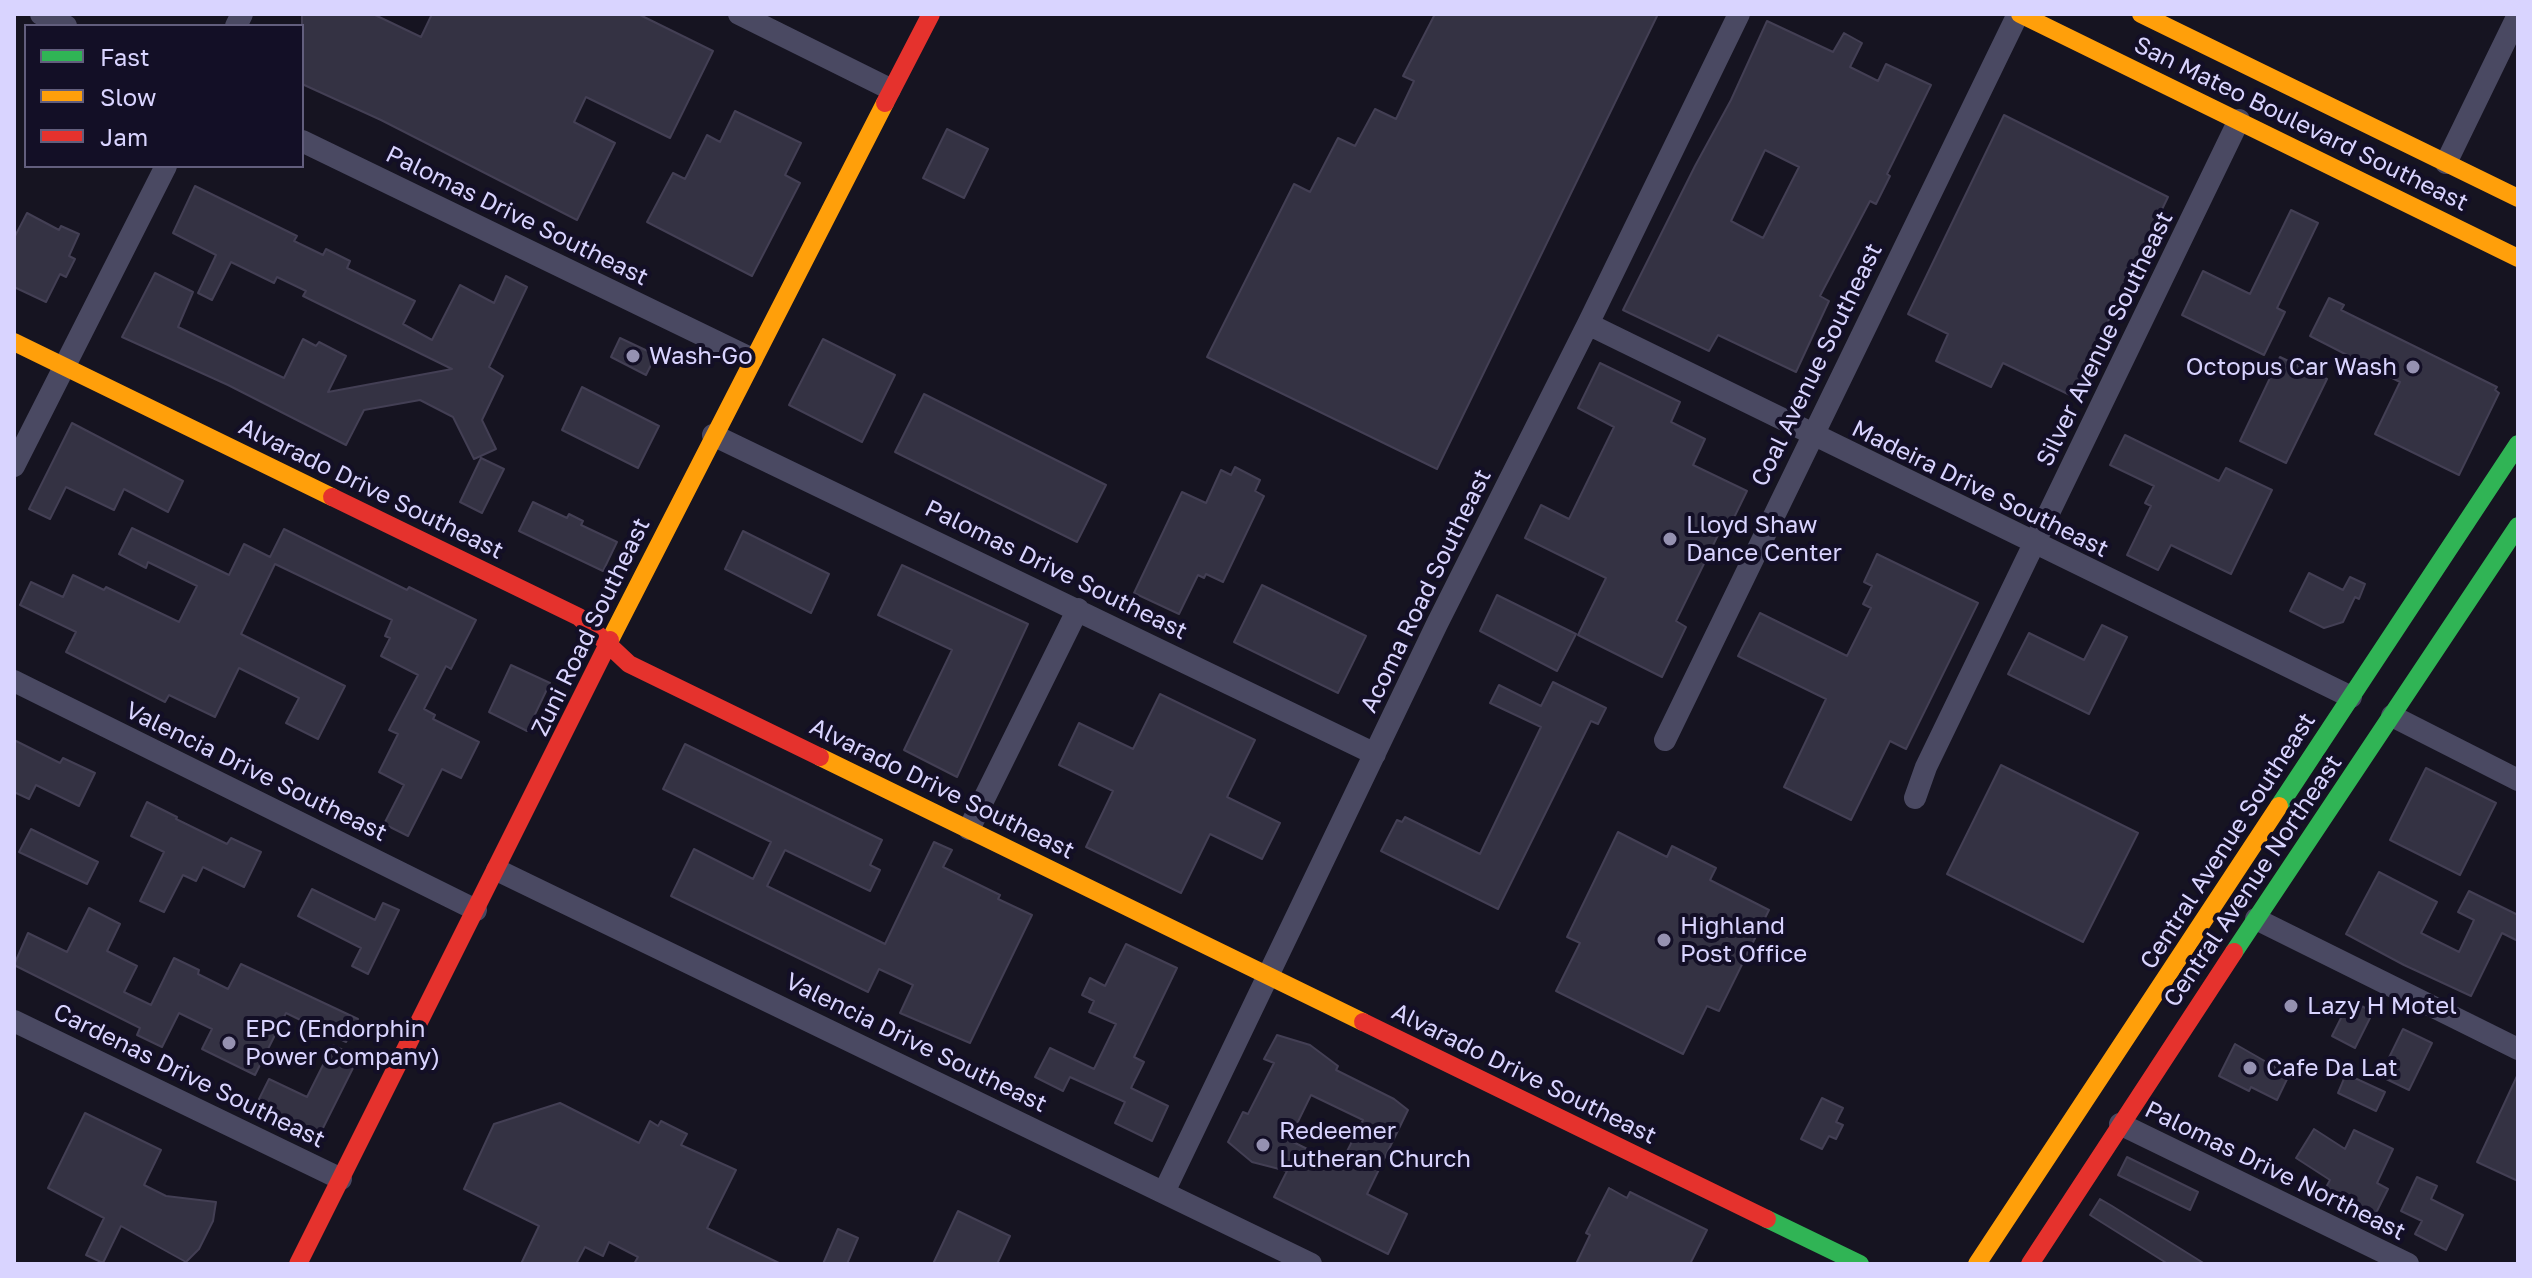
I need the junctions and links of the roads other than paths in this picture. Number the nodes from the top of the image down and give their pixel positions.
1 (41, 14) edge
2 (739, 14) edge
3 (931, 14) edge
4 (1739, 14) edge
5 (2019, 14) edge
6 (2141, 14) edge
7 (2518, 15) edge
8 (62, 24) edge
9 (890, 89) junction
10 (2239, 120) junction
11 (304, 142) edge
12 (2446, 163) junction
13 (165, 168) edge
14 (2518, 198) edge
15 (2518, 258) edge
16 (1588, 324) junction
17 (14, 342) edge
18 (752, 359) junction
19 (65, 367) junction
20 (713, 435) junction
21 (1812, 435) junction
22 (2518, 444) edge
23 (14, 466) edge
24 (2518, 526) edge
25 (2034, 545) junction
26 (1078, 609) junction
27 (609, 646) junction
28 (14, 681) edge
29 (2351, 697) junction
30 (2392, 716) junction
31 (1665, 740) dead end
32 (1375, 754) junction
33 (2518, 780) edge
34 (1915, 798) dead end
35 (969, 829) junction
36 (497, 870) junction
37 (476, 910) junction
38 (2256, 919) junction
39 (1268, 976) junction
40 (14, 1021) edge
41 (2518, 1049) edge
42 (2120, 1124) junction
43 (341, 1179) junction
44 (1164, 1192) junction
45 (298, 1264) edge
46 (1311, 1264) edge
47 (1860, 1264) edge
48 (1977, 1264) edge
49 (2030, 1264) edge
50 (2408, 1264) edge

1 - 8 street
2 - 9 street
3 - 9 street, Zuni Road Southeast
4 - 16 street, Acoma Road Southeast
5 - 10 street, San Mateo Boulevard Southeast
5 - 21 street, Coal Avenue Southeast
6 - 12 street, San Mateo Boulevard Southeast
7 - 12 street
9 - 18 street, Zuni Road Southeast
10 - 15 street, San Mateo Boulevard Southeast
10 - 25 street, Silver Avenue Southeast
11 - 18 street, Palomas Drive Southeast
12 - 14 street, San Mateo Boulevard Southeast
13 - 19 street
16 - 21 street, Madeira Drive Southeast
16 - 32 street, Acoma Road Southeast
17 - 19 street, Alvarado Drive Southeast
18 - 20 street, Zuni Road Southeast
19 - 23 street
19 - 27 street, Alvarado Drive Southeast
20 - 26 street, Palomas Drive Southeast
20 - 27 street, Zuni Road Southeast
21 - 25 street, Madeira Drive Southeast
21 - 31 street, Coal Avenue Southeast
22 - 29 street, Central Avenue Southeast
24 - 30 street, Central Avenue Northeast
25 - 29 street, Madeira Drive Southeast
25 - 34 street, Silver Avenue Southeast
26 - 32 street, Palomas Drive Southeast
26 - 35 street
27 - 35 street, Alvarado Drive Southeast
27 - 36 street, Zuni Road Southeast
28 - 37 street, Valencia Drive Southeast
29 - 48 street, Central Avenue Southeast
30 - 33 street
30 - 38 street, Central Avenue Northeast
32 - 39 street, Acoma Road Southeast
35 - 39 street, Alvarado Drive Southeast
36 - 37 street, Zuni Road Southeast
36 - 44 street, Valencia Drive Southeast
37 - 43 street, Zuni Road Southeast
38 - 41 street
38 - 42 street, Central Avenue Northeast
39 - 44 street, Acoma Road Southeast
39 - 47 street, Alvarado Drive Southeast
40 - 43 street, Cardenas Drive Southeast
42 - 49 street, Central Avenue Northeast
42 - 50 street, Palomas Drive Northeast
43 - 45 street, Zuni Road Southeast
44 - 46 street, Valencia Drive Southeast

